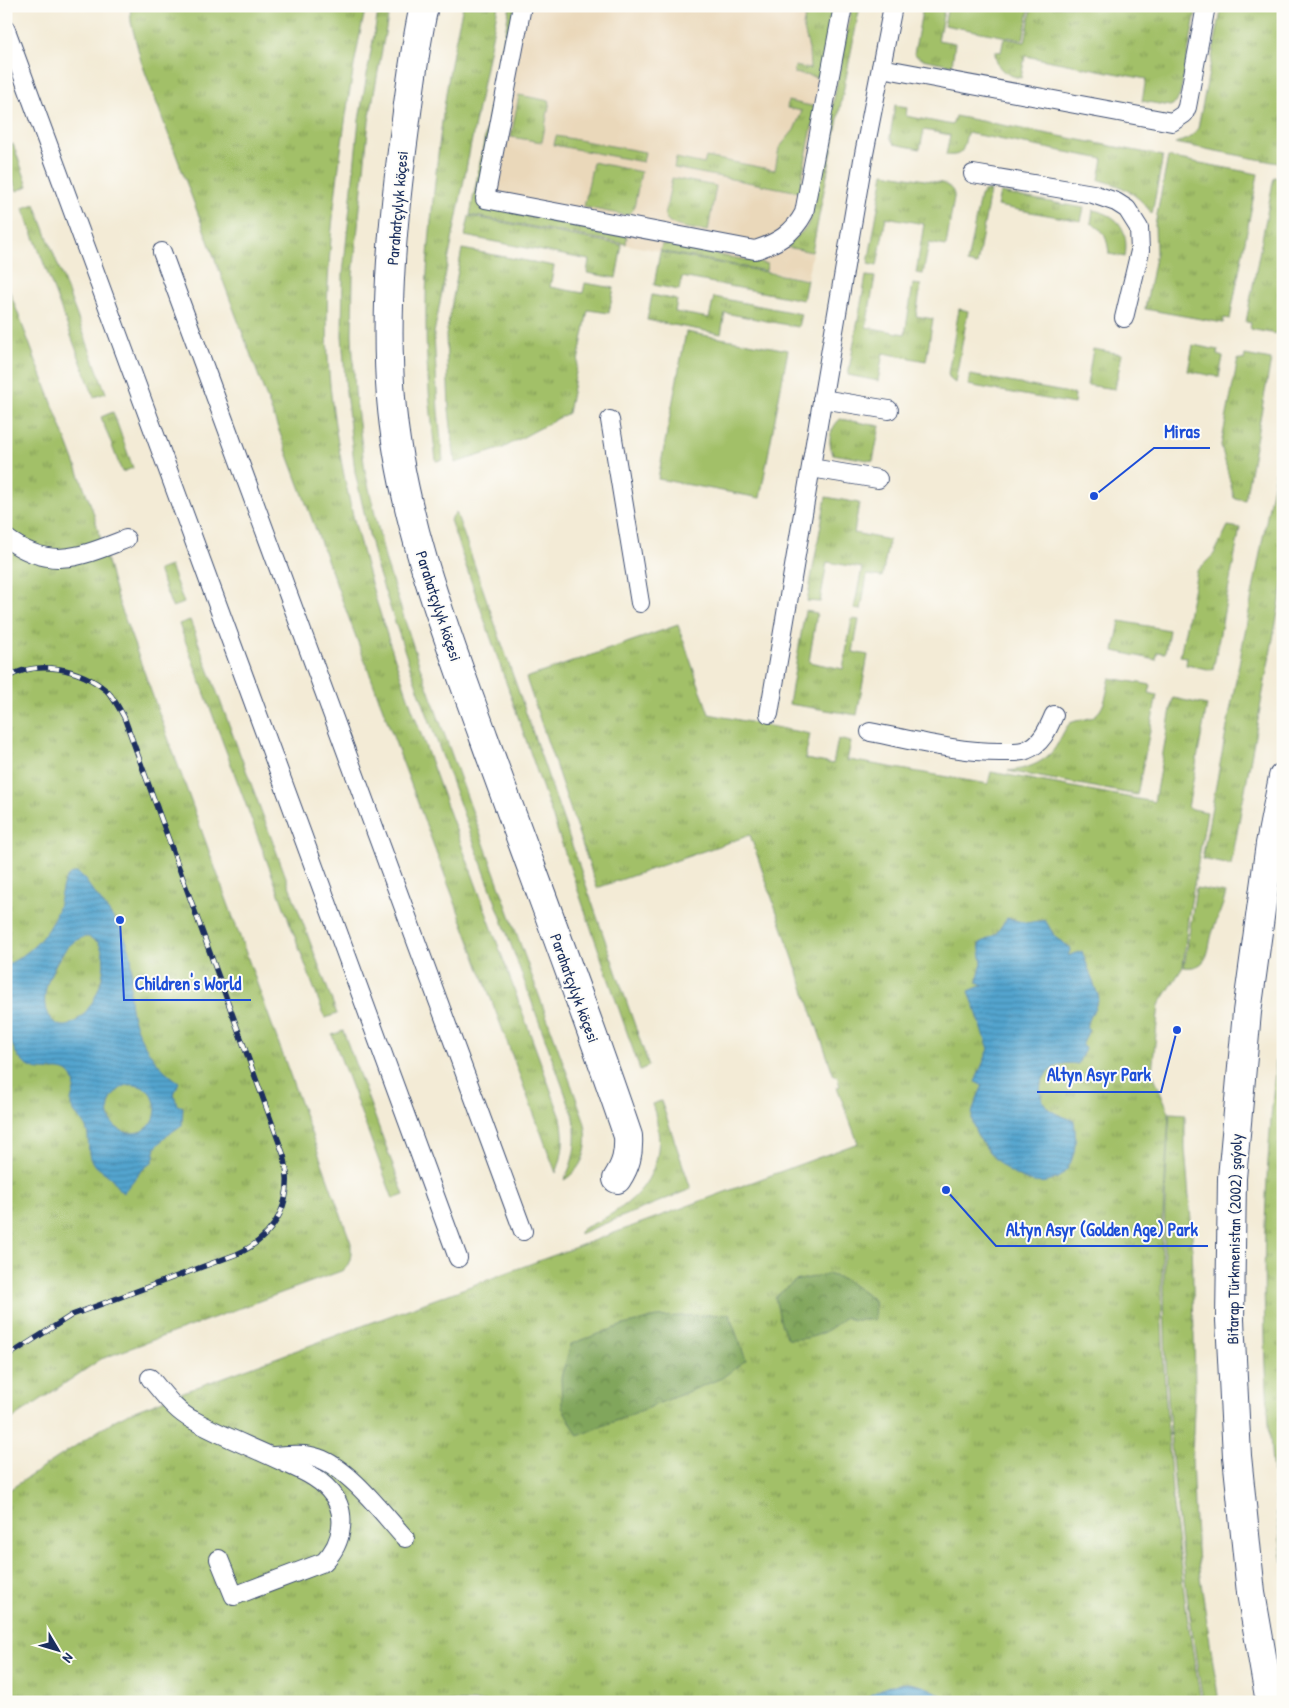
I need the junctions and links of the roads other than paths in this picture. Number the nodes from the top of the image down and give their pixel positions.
1 (424, 6) edge
2 (522, 6) edge
3 (844, 6) edge
4 (894, 6) edge
5 (1206, 6) edge
6 (6, 30) edge
7 (881, 68) junction
8 (973, 174) dead end
9 (162, 252) dead end
10 (1124, 318) dead end
11 (822, 399) junction
12 (890, 410) dead end
13 (610, 420) dead end
14 (811, 468) junction
15 (878, 479) dead end
16 (6, 538) edge
17 (126, 539) dead end
18 (640, 603) dead end
19 (769, 714) dead end
20 (1054, 715) dead end
21 (870, 732) dead end
22 (1283, 777) edge
23 (617, 1179) dead end
24 (523, 1231) dead end
25 (458, 1258) dead end
26 (150, 1378) dead end
27 (270, 1456) junction
28 (405, 1538) dead end
29 (219, 1559) dead end
30 (1270, 1702) edge

1 - 23 street, Parahatçylyk köçesi
2 - 3 lane
4 - 7 lane
5 - 7 lane
6 - 25 lane
7 - 11 lane
8 - 10 lane
9 - 24 lane
11 - 12 lane
11 - 14 lane
13 - 18 lane
14 - 15 lane
14 - 19 lane
16 - 17 lane
20 - 21 lane
22 - 30 street, Bitarap Türkmenistan (2002) şaýoly
26 - 27 lane
27 - 28 lane
27 - 29 lane

